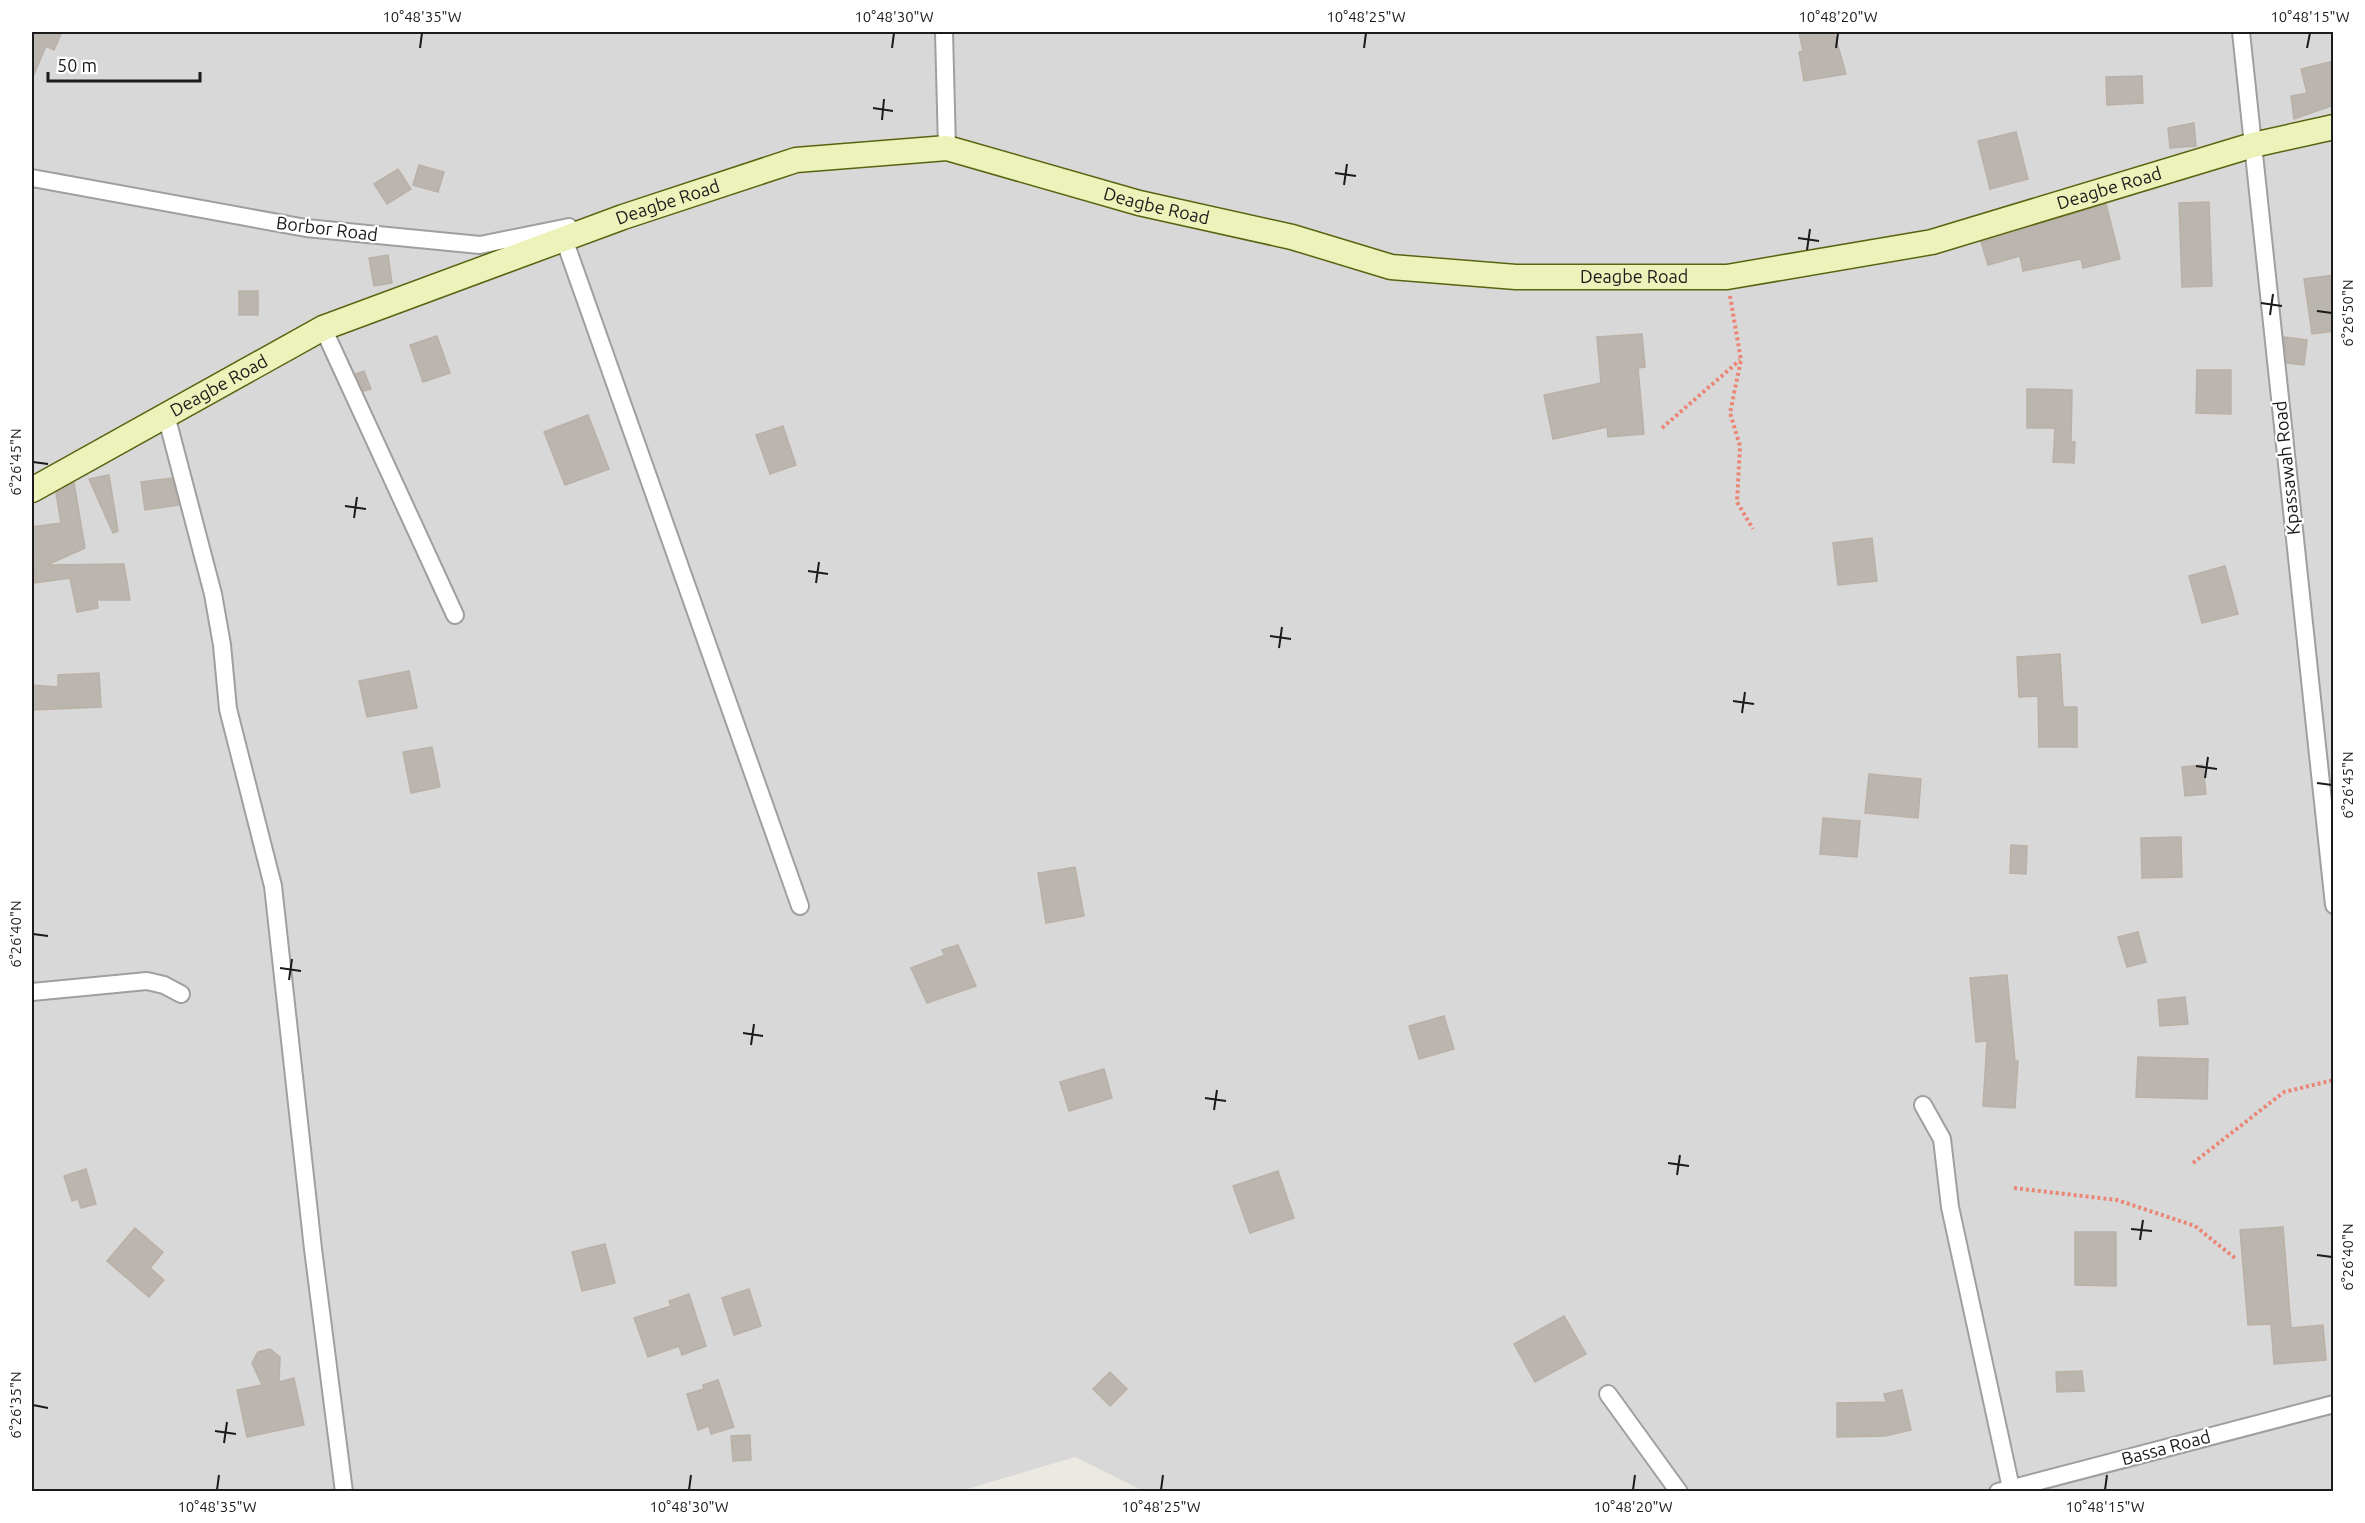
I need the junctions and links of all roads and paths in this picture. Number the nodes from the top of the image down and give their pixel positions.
1 (944, 32) edge
2 (2241, 32) edge
3 (2334, 127) edge
4 (2253, 145) junction
5 (947, 148) junction
6 (32, 178) edge
7 (623, 217) junction
8 (564, 239) junction
9 (1727, 277) junction
10 (323, 328) junction
11 (1741, 360) junction
12 (166, 415) junction
13 (1662, 428) dead end
14 (32, 490) edge
15 (1754, 529) dead end
16 (455, 615) dead end
17 (2334, 905) edge
18 (800, 906) dead end
19 (32, 992) edge
20 (181, 994) dead end
21 (2334, 1080) edge
22 (1923, 1105) dead end
23 (2193, 1163) dead end
24 (2014, 1188) dead end
25 (2236, 1259) dead end
26 (1608, 1394) dead end
27 (2334, 1404) edge
28 (2005, 1490) edge
29 (344, 1491) edge
30 (1679, 1491) edge

1 - 5 street
2 - 4 street, Kpassawah Road
3 - 4 street, Deagbe Road
4 - 9 street, Deagbe Road
4 - 17 street, Kpassawah Road
5 - 7 street, Deagbe Road
5 - 9 street, Deagbe Road
6 - 7 street, Borbor Road
7 - 8 street, Deagbe Road
8 - 10 street, Deagbe Road
8 - 18 street
9 - 11 path
10 - 12 street, Deagbe Road
10 - 16 street
11 - 13 path
11 - 15 path
12 - 14 street, Deagbe Road
12 - 29 street
19 - 20 street
21 - 23 path
22 - 28 street
24 - 25 path
26 - 30 street
27 - 28 street, Bassa Road

